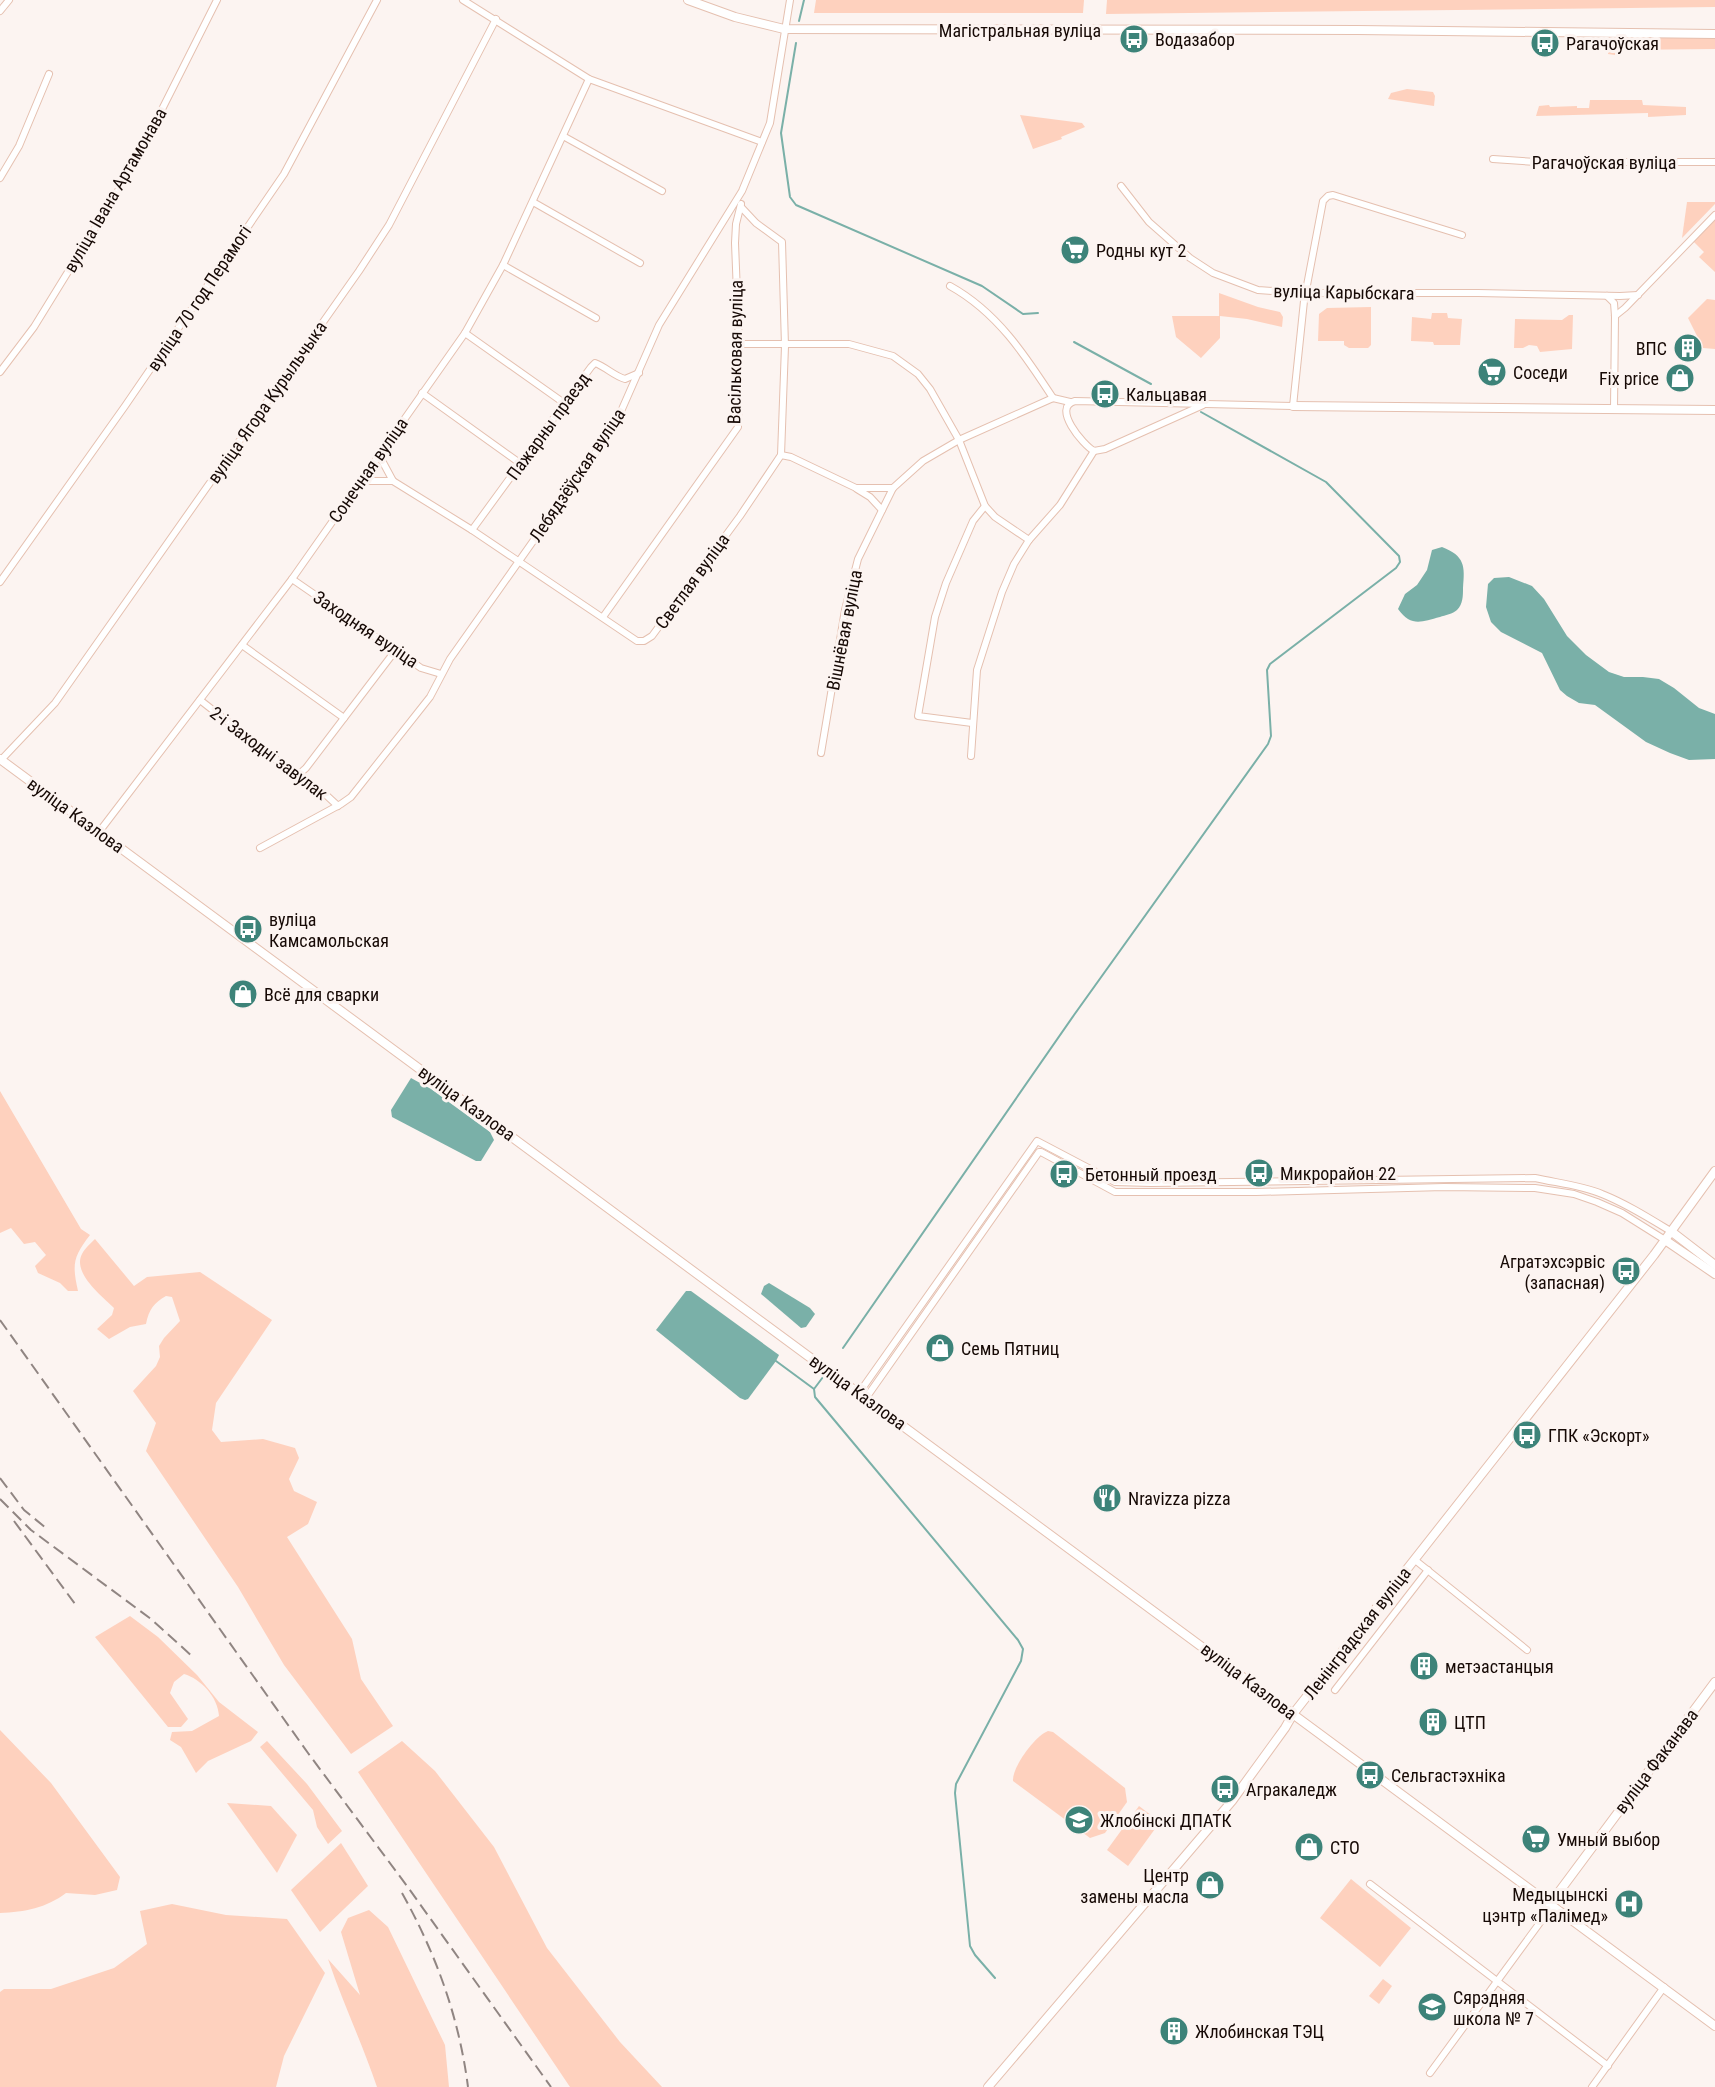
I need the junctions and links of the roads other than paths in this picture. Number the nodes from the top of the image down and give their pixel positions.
1 (9, 0) edge
2 (217, 0) edge
3 (377, 0) edge
4 (463, 0) edge
5 (687, 0) edge
6 (790, 0) edge
7 (0, 11) edge
8 (496, 19) junction
9 (784, 29) junction
10 (1715, 34) edge
11 (49, 74) dead end
12 (589, 79) junction
13 (563, 136) junction
14 (762, 142) junction
15 (1493, 159) dead end
16 (1715, 162) edge
17 (0, 178) edge
18 (1121, 186) dead end
19 (662, 191) dead end
20 (742, 191) junction
21 (533, 202) junction
22 (741, 207) junction
23 (1715, 215) edge
24 (725, 219) junction
25 (736, 224) junction
26 (1462, 234) dead end
27 (640, 263) dead end
28 (503, 265) junction
29 (950, 286) dead end
30 (1305, 293) junction
31 (1638, 295) junction
32 (1607, 296) junction
33 (1620, 296) junction
34 (1614, 303) junction
35 (1625, 308) junction
36 (1615, 316) junction
37 (596, 318) dead end
38 (465, 333) junction
39 (738, 344) junction
40 (785, 346) junction
41 (0, 372) edge
42 (639, 373) junction
43 (422, 393) junction
44 (1053, 398) junction
45 (1070, 402) junction
46 (564, 403) junction
47 (1203, 405) junction
48 (1293, 406) junction
49 (1614, 410) junction
50 (1715, 410) edge
51 (959, 440) junction
52 (1094, 451) junction
53 (379, 454) junction
54 (781, 455) junction
55 (521, 464) junction
56 (361, 481) junction
57 (393, 481) junction
58 (856, 488) junction
59 (893, 488) junction
60 (985, 506) junction
61 (882, 510) junction
62 (472, 530) junction
63 (1029, 540) junction
64 (519, 561) junction
65 (292, 579) junction
66 (0, 582) edge
67 (603, 617) junction
68 (242, 645) junction
69 (395, 651) junction
70 (441, 674) junction
71 (200, 700) junction
72 (344, 718) junction
73 (972, 723) junction
74 (821, 753) dead end
75 (971, 756) dead end
76 (1, 759) edge
77 (297, 776) junction
78 (338, 806) junction
79 (99, 832) junction
80 (260, 848) dead end
81 (1715, 1170) edge
82 (1671, 1232) junction
83 (1665, 1240) junction
84 (1715, 1265) edge
85 (1715, 1274) edge
86 (863, 1396) junction
87 (1415, 1560) junction
88 (1428, 1570) junction
89 (1527, 1650) dead end
90 (1715, 1682) edge
91 (1335, 1690) dead end
92 (1293, 1714) junction
93 (1370, 1884) dead end
94 (1550, 1904) junction
95 (1496, 1981) junction
96 (1664, 1987) junction
97 (1715, 2026) edge
98 (1608, 2066) junction
99 (1430, 2073) dead end
100 (988, 2087) edge
101 (1592, 2087) edge

1 - 7 street
2 - 41 street, вуліца Івана Артамонава
3 - 66 street, вуліца 70 год Перамогі
4 - 8 street
5 - 9 main road, Магістральная вуліца
6 - 9 street, Лебядзёўская вуліца
8 - 12 street
8 - 76 street, вуліца Ягора Курыльчыка
9 - 10 main road, Магістральная вуліца
9 - 14 street, Лебядзёўская вуліца
11 - 17 street
12 - 13 street, Сонечная вуліца
12 - 14 street
13 - 19 street
13 - 21 street, Сонечная вуліца
14 - 20 street, Лебядзёўская вуліца
15 - 16 street, Рагачоўская вуліца
18 - 30 street, вуліца Карыбскага
20 - 22 street, Васільковая вуліца
20 - 24 street, Лебядзёўская вуліца
21 - 27 street
21 - 28 street, Сонечная вуліца
22 - 25 street, Васільковая вуліца
22 - 40 street
23 - 31 street
24 - 25 street
24 - 42 street, Лебядзёўская вуліца
25 - 39 street, Васільковая вуліца
26 - 30 street
28 - 37 street
28 - 38 street, Сонечная вуліца
29 - 44 street
30 - 32 street, вуліца Карыбскага
30 - 48 street
31 - 33 street, вуліца Карыбскага
31 - 35 street
32 - 33 street, вуліца Карыбскага
32 - 34 street
33 - 34 street
33 - 35 street
34 - 35 street
34 - 36 street
35 - 36 street
36 - 49 street
38 - 43 street, Сонечная вуліца
38 - 46 street
39 - 40 street
39 - 67 street, Васільковая вуліца
40 - 51 street
40 - 54 street
42 - 46 street, Пажарны праезд
42 - 64 street, Лебядзёўская вуліца
43 - 53 street, Сонечная вуліца
43 - 55 street
44 - 45 street
44 - 51 street, Вішнёвая вуліца
45 - 47 street
45 - 52 street
46 - 55 street, Пажарны праезд
47 - 48 street
47 - 52 street
48 - 49 main road
49 - 50 main road
51 - 59 street, Вішнёвая вуліца
51 - 60 street
52 - 63 street
53 - 56 street, Сонечная вуліца
53 - 57 street
54 - 58 street
54 - 67 street, Светлая вуліца
55 - 62 street, Пажарны праезд
56 - 57 street
56 - 65 street, Сонечная вуліца
57 - 62 street, Светлая вуліца
58 - 59 street
58 - 61 street
59 - 61 street, Вішнёвая вуліца
60 - 63 street
60 - 73 street
61 - 74 street, Вішнёвая вуліца
62 - 64 street, Светлая вуліца
63 - 73 street
64 - 67 street, Светлая вуліца
64 - 70 street, Лебядзёўская вуліца
65 - 68 street, Сонечная вуліца
65 - 69 street, Заходняя вуліца
68 - 71 street, Сонечная вуліца
68 - 72 street
69 - 70 street, Заходняя вуліца
69 - 72 street
70 - 78 street, Лебядзёўская вуліца
71 - 77 street, 2-і Заходні завулак
71 - 79 street, Сонечная вуліца
72 - 77 street
73 - 75 street
76 - 79 main road, вуліца Казлова
77 - 78 street, 2-і Заходні завулак
78 - 80 street, Лебядзёўская вуліца
79 - 86 main road, вуліца Казлова
81 - 82 main road, Ленінградская вуліца
82 - 83 main road, Ленінградская вуліца
82 - 84 main road
82 - 86 street
83 - 85 main road
83 - 86 street
83 - 87 main road, Ленінградская вуліца
86 - 92 main road, вуліца Казлова
87 - 88 street
87 - 92 main road, Ленінградская вуліца
88 - 89 street
88 - 91 street
90 - 94 main road, вуліца Факанава
92 - 94 main road, вуліца Казлова
92 - 100 main road, Ленінградская вуліца
93 - 95 street
94 - 95 street, вуліца Факанава
94 - 96 main road, вуліца Казлова
95 - 98 street
95 - 99 street, вуліца Факанава
96 - 97 main road, вуліца Казлова
96 - 98 street
98 - 101 street

